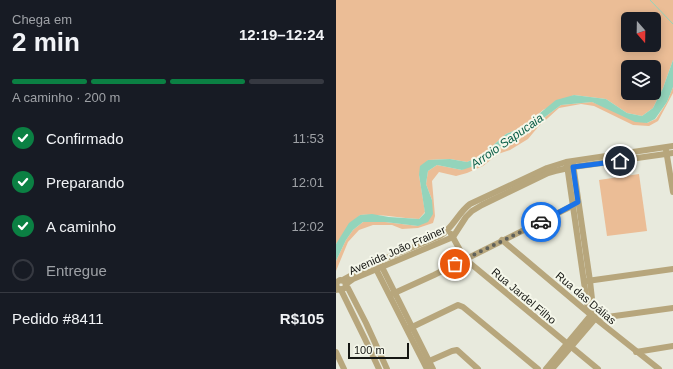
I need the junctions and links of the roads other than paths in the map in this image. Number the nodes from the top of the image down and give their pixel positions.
1 (670, 146) edge
2 (671, 154) edge
3 (570, 165) junction
4 (673, 192) edge
5 (575, 204) junction
6 (448, 230) junction
7 (453, 237) junction
8 (502, 240) junction
9 (465, 259) junction
10 (378, 265) junction
11 (673, 269) edge
12 (587, 281) junction
13 (340, 286) edge
14 (392, 294) junction
15 (673, 308) edge
16 (592, 316) junction
17 (410, 328) junction
18 (568, 345) junction
19 (673, 346) edge
20 (336, 352) edge
21 (636, 352) junction
22 (427, 365) edge
23 (344, 369) edge
24 (379, 369) edge
25 (387, 369) edge
26 (433, 369) edge
27 (478, 369) edge
28 (538, 369) edge
29 (546, 369) edge
30 (552, 369) edge
31 (598, 369) edge
32 (659, 369) edge

1 - 2 street
1 - 3 street, Avenida João Frainer
2 - 3 street, Avenida João Frainer
2 - 4 street
3 - 5 street
3 - 6 street, Avenida João Frainer
3 - 7 street, Avenida João Frainer
5 - 8 street
5 - 12 street
6 - 7 street, Rua Jardel Filho
6 - 10 street, Avenida João Frainer
7 - 9 street, Rua Jardel Filho
7 - 10 street, Avenida João Frainer
8 - 9 street
8 - 16 street, Rua das Dálias
9 - 14 street
9 - 18 street, Rua Jardel Filho
10 - 13 street, Avenida João Frainer
10 - 14 street
11 - 12 street
12 - 16 street
13 - 24 street
13 - 25 street
14 - 17 street
15 - 16 street
16 - 18 street
16 - 21 street, Rua das Dálias
17 - 22 street
17 - 28 street
18 - 29 street
18 - 30 street
18 - 31 street, Rua Jardel Filho
19 - 21 street
20 - 23 street
21 - 32 street, Rua das Dálias
22 - 26 street
22 - 27 street

